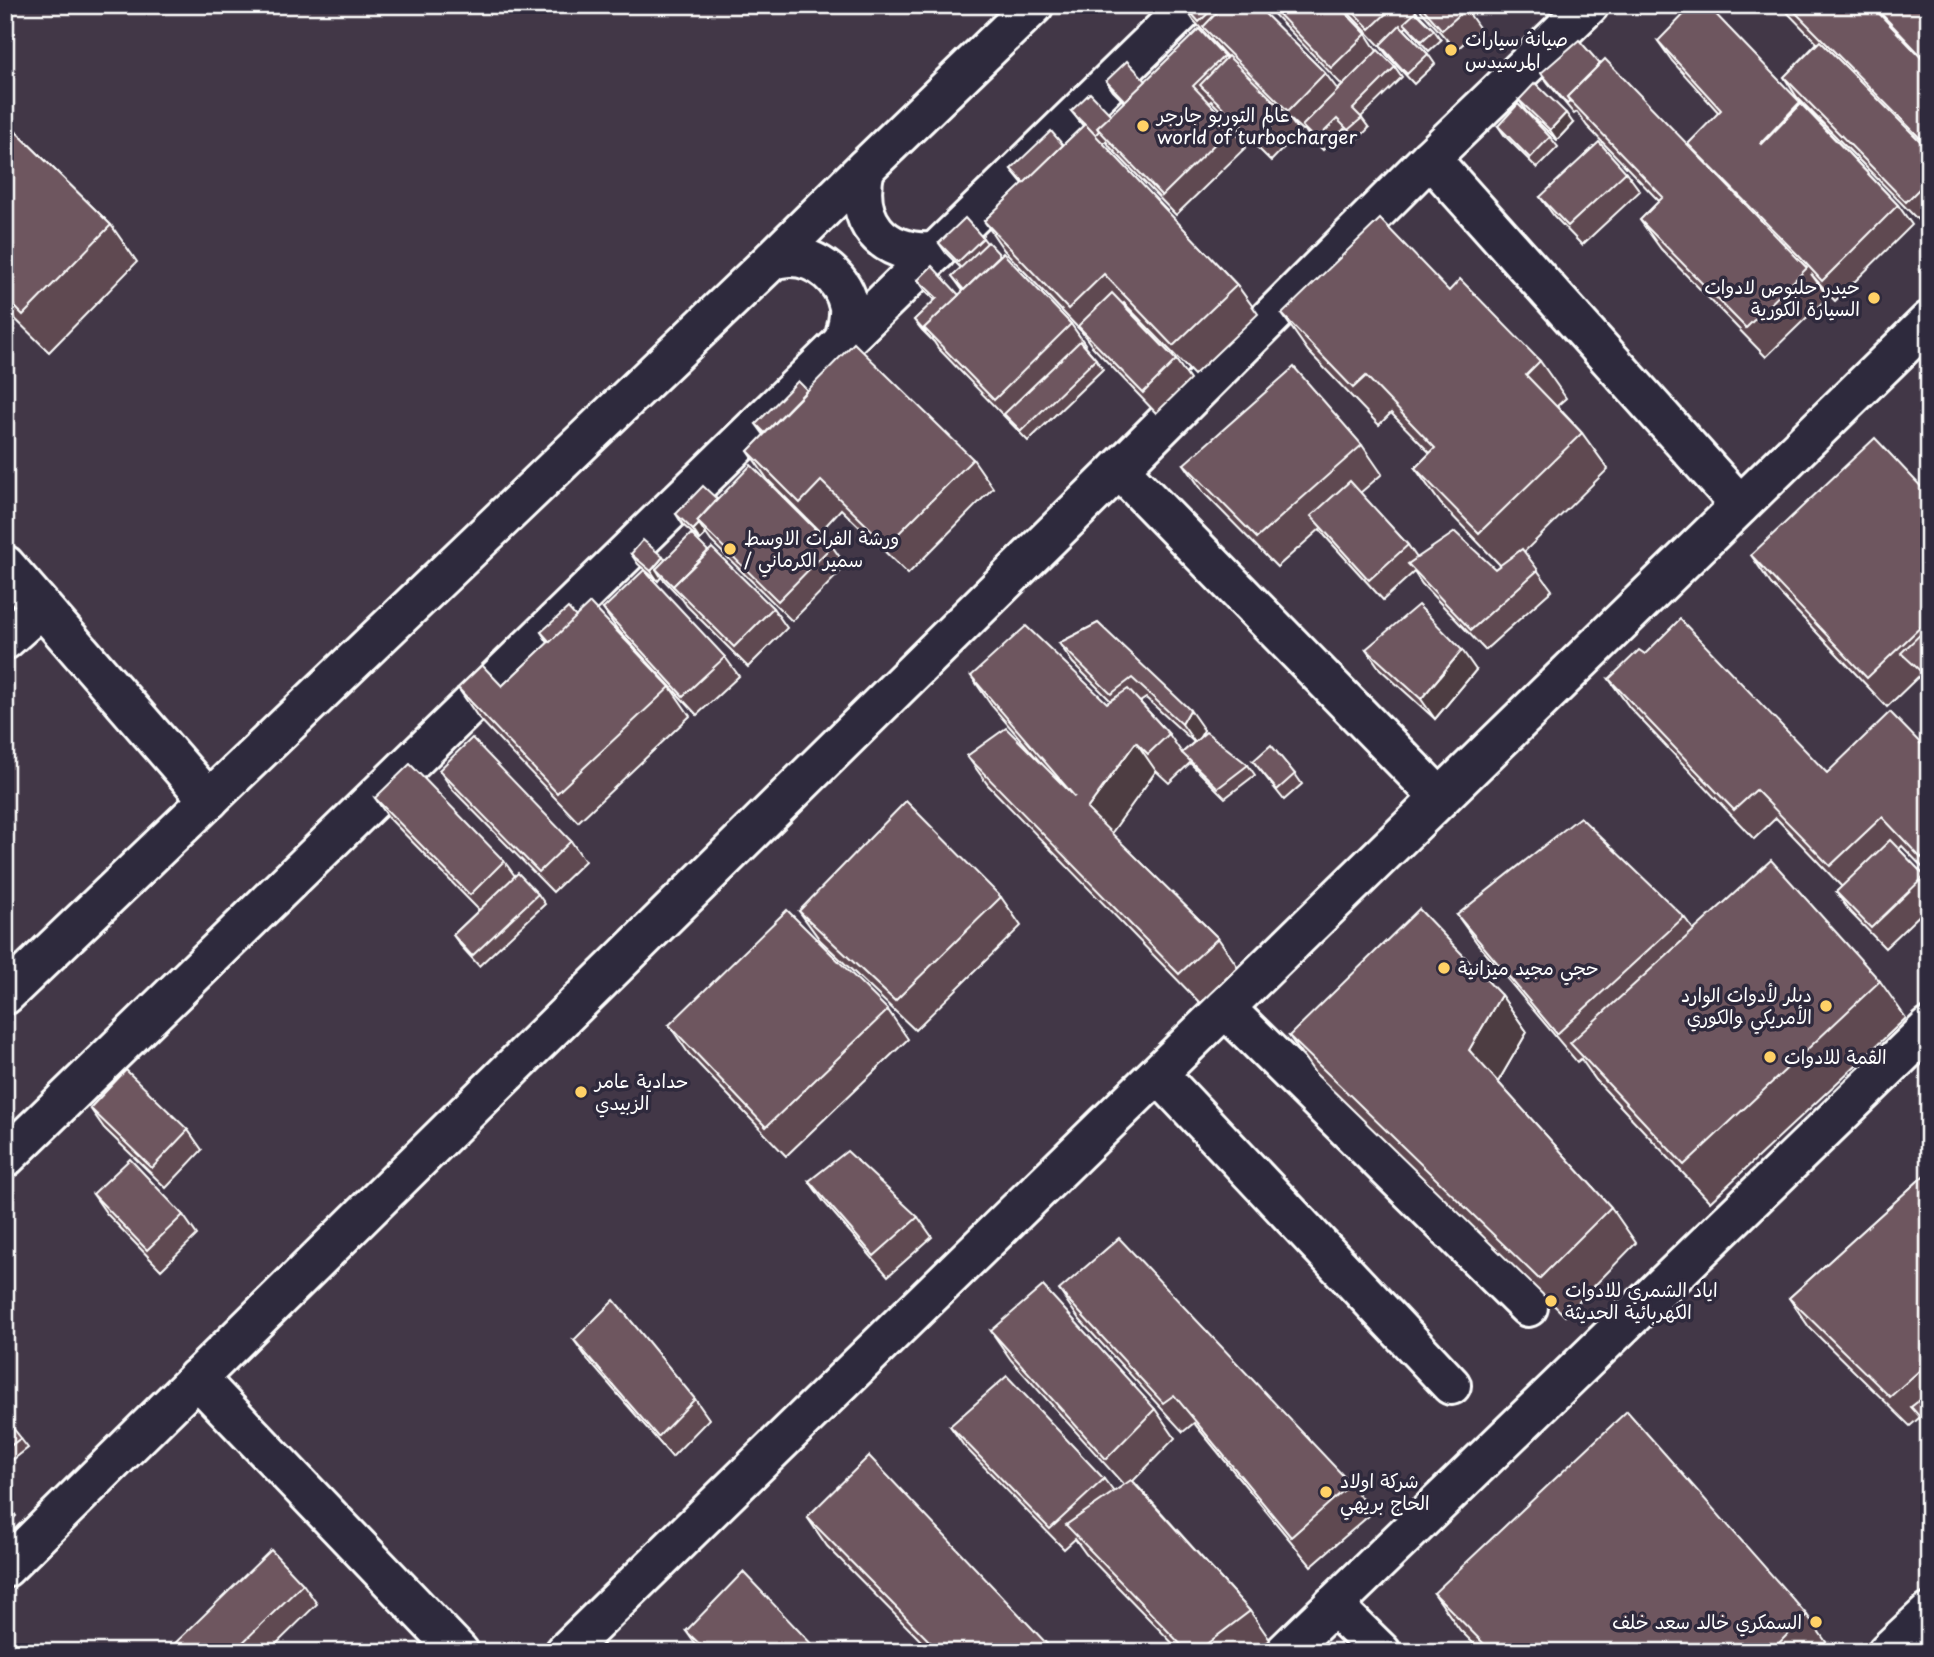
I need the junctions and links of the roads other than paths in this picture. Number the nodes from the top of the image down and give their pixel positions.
1 (1034, 5) edge
2 (1189, 5) edge
3 (1589, 5) edge
4 (1430, 158) junction
5 (865, 168) junction
6 (936, 252) junction
7 (773, 260) junction
8 (1929, 321) edge
9 (844, 340) junction
10 (1119, 469) junction
11 (1740, 505) junction
12 (5, 565) edge
13 (41, 608) junction
14 (5, 640) edge
15 (1440, 798) junction
16 (209, 800) junction
17 (5, 995) edge
18 (1225, 1008) junction
19 (1929, 1028) edge
20 (1158, 1074) junction
21 (5, 1158) edge
22 (1528, 1307) edge
23 (197, 1378) junction
24 (1451, 1385) dead end
25 (5, 1568) edge
26 (1333, 1605) junction
27 (1929, 1613) edge
28 (459, 1652) edge
29 (565, 1652) edge
30 (1285, 1652) edge
31 (1381, 1652) edge
32 (1888, 1652) edge

1 - 5 street
2 - 6 street
3 - 4 street
4 - 10 street
4 - 11 street
5 - 6 street
5 - 7 street
6 - 9 street
7 - 9 street
7 - 16 street
8 - 11 street
9 - 21 street
10 - 15 street
10 - 23 street
11 - 15 street
12 - 13 street
13 - 14 street
13 - 16 street
15 - 18 street
16 - 17 street
18 - 20 street
18 - 22 street
19 - 26 street
20 - 24 street
20 - 29 street
23 - 25 street
23 - 28 street
26 - 30 street
26 - 31 street
27 - 32 street

